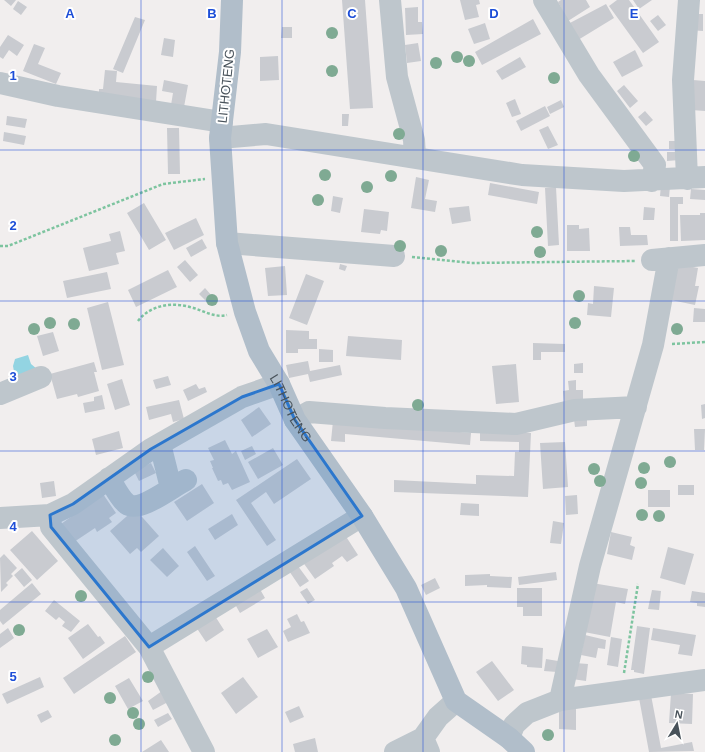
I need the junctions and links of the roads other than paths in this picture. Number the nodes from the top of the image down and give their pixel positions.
1 (232, 0) edge
2 (390, 0) edge
3 (544, 0) edge
4 (689, 0) edge
5 (0, 83) edge
6 (221, 130) junction
7 (415, 157) junction
8 (696, 178) edge
9 (652, 180) junction
10 (227, 244) junction
11 (705, 255) edge
12 (394, 256) road end
13 (41, 377) dead end
14 (279, 384) junction
15 (0, 394) edge
16 (636, 407) junction
17 (295, 420) junction
18 (160, 444) junction
19 (109, 478) junction
20 (50, 515) junction
21 (362, 516) junction
22 (0, 518) edge
23 (149, 647) junction
24 (705, 680) edge
25 (560, 700) junction
26 (456, 702) junction
27 (509, 738) junction
28 (426, 745) edge
29 (204, 752) edge
30 (395, 752) edge
31 (524, 752) edge

1 - 6 main road, LITHOTENG
2 - 7 street
3 - 9 street
4 - 8 street
5 - 6 street
6 - 7 street
6 - 10 main road, LITHOTENG
7 - 9 street
8 - 9 street
10 - 12 street
10 - 14 main road, LITHOTENG
11 - 16 street
13 - 15 street
14 - 17 main road, LITHOTENG
14 - 18 street
16 - 17 street
16 - 25 street
17 - 21 main road, LITHOTENG
18 - 19 street
18 - 19 street
19 - 20 street
20 - 22 street
20 - 23 street
21 - 23 street
21 - 26 main road, LITHOTENG
23 - 29 street
24 - 25 street
25 - 27 street
26 - 27 main road
26 - 28 street
27 - 31 main road
28 - 30 street

